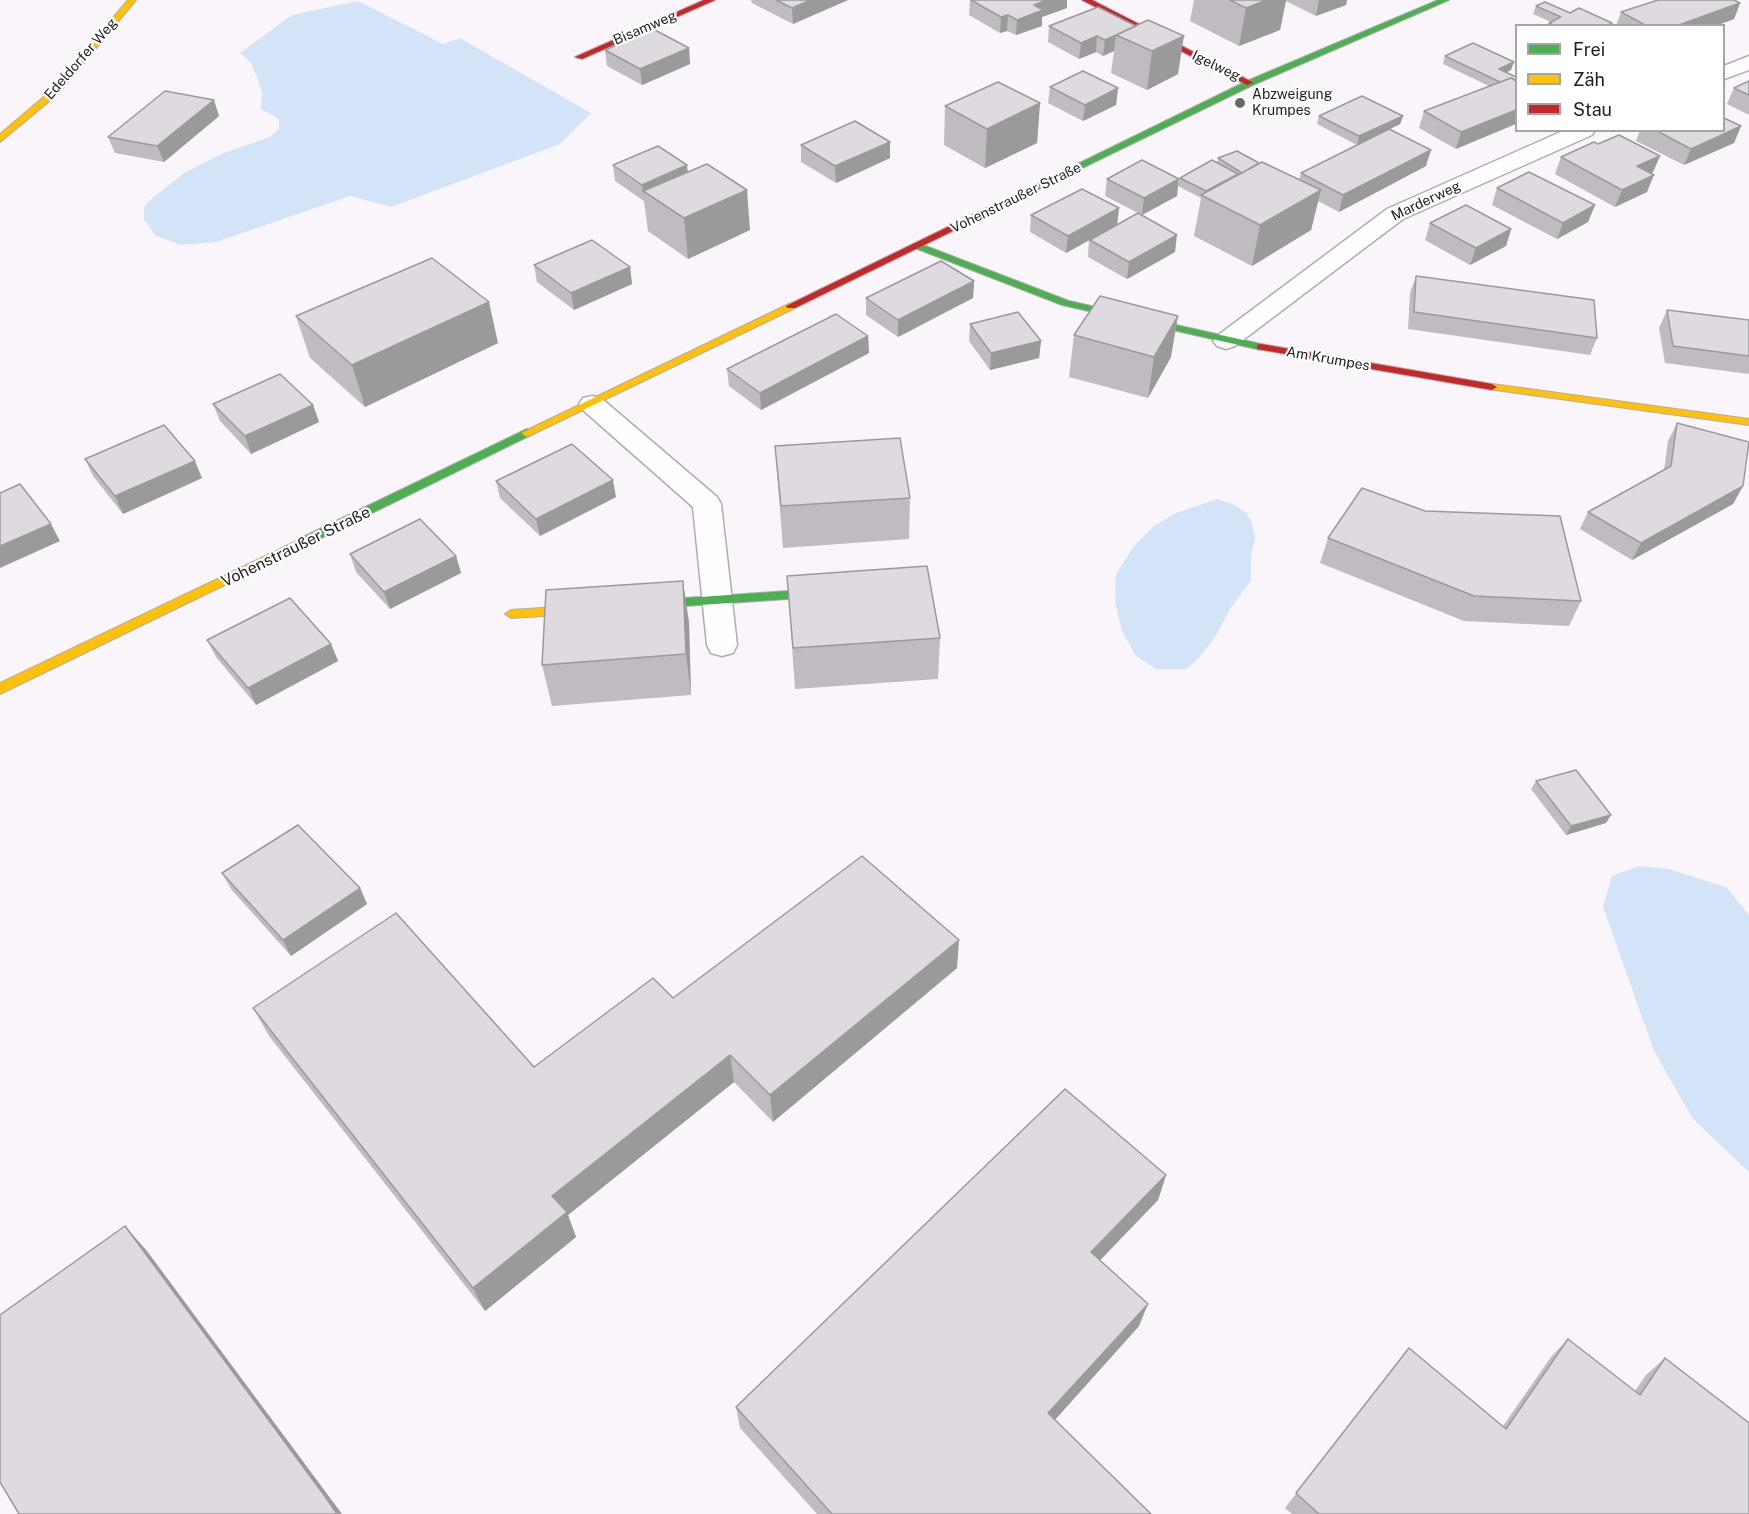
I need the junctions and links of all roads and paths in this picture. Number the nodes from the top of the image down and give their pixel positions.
1 (132, 0) edge
2 (711, 0) edge
3 (1086, 0) edge
4 (1445, 0) edge
5 (579, 57) dead end
6 (1749, 62) edge
7 (1725, 73) edge
8 (1250, 83) junction
9 (1580, 132) edge
10 (0, 139) edge
11 (918, 246) junction
12 (1226, 341) junction
13 (592, 404) junction
14 (1749, 422) edge
15 (844, 591) edge
16 (717, 600) junction
17 (625, 606) edge
18 (602, 608) edge
19 (511, 614) dead end
20 (722, 645) dead end
21 (0, 689) edge

1 - 10 street, Edeldorfer Weg
2 - 5 street, Bisamweg
3 - 8 street, Igelweg
4 - 8 street, Vohenstraußer Straße
6 - 7 street
8 - 11 street, Vohenstraußer Straße
9 - 12 street, Marderweg
11 - 12 street, Am Krumpes
11 - 13 street, Vohenstraußer Straße
12 - 14 street, Am Krumpes
13 - 16 street
13 - 21 street, Vohenstraußer Straße
15 - 16 street
16 - 17 street
16 - 20 street
18 - 19 street

